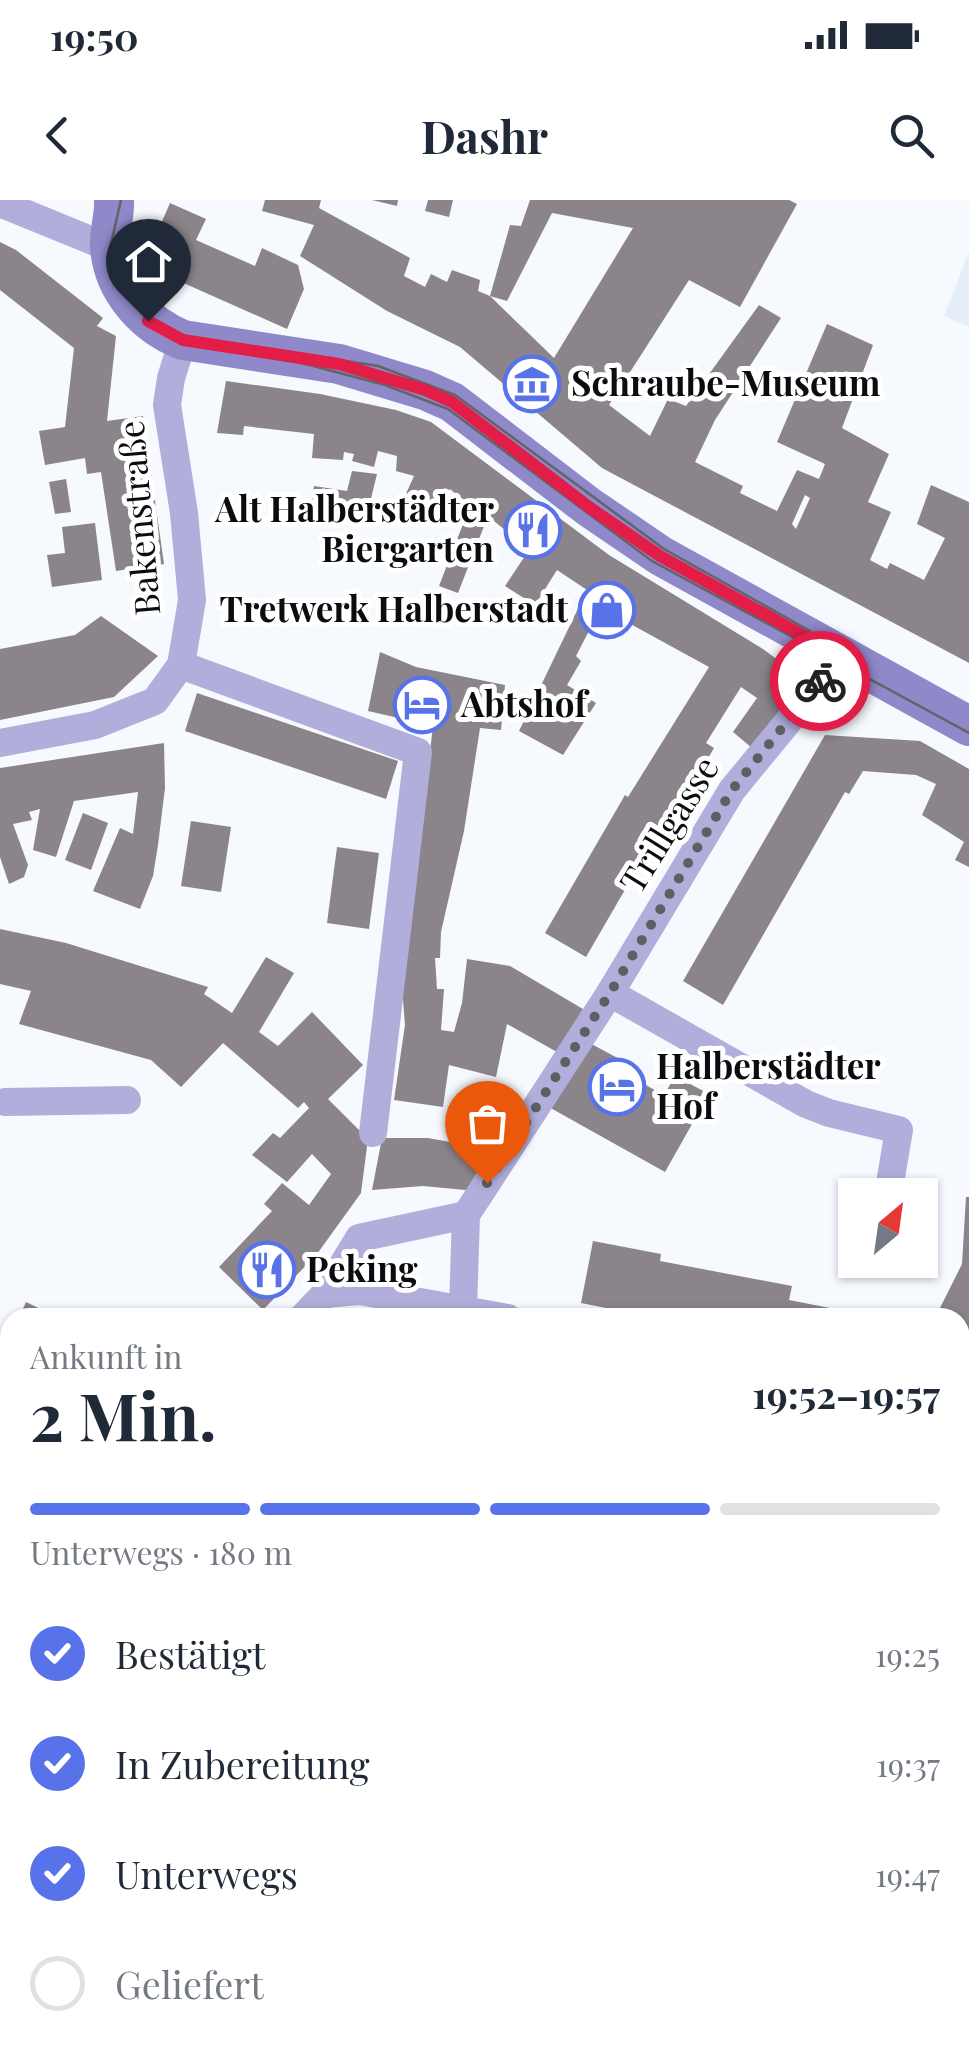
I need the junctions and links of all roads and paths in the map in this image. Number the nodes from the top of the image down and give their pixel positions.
1 (0, 203) edge
2 (116, 216) edge
3 (183, 340) junction
4 (838, 655) junction
5 (181, 664) junction
6 (969, 726) edge
7 (0, 744) edge
8 (610, 993) junction
9 (127, 1100) dead end
10 (2, 1105) edge
11 (373, 1133) dead end
12 (891, 1178) edge
13 (466, 1215) junction
14 (325, 1294) junction
15 (312, 1308) edge
16 (457, 1308) edge
17 (463, 1308) edge

1 - 2 street
2 - 3 street
3 - 4 street
3 - 5 street, Bakenstraße
4 - 6 street
4 - 8 street, Trillgasse
5 - 7 street, Bakenstraße
5 - 11 street
8 - 12 street
8 - 13 street, Trillgasse
9 - 10 street
13 - 14 street
13 - 17 street
14 - 15 street
14 - 16 street

